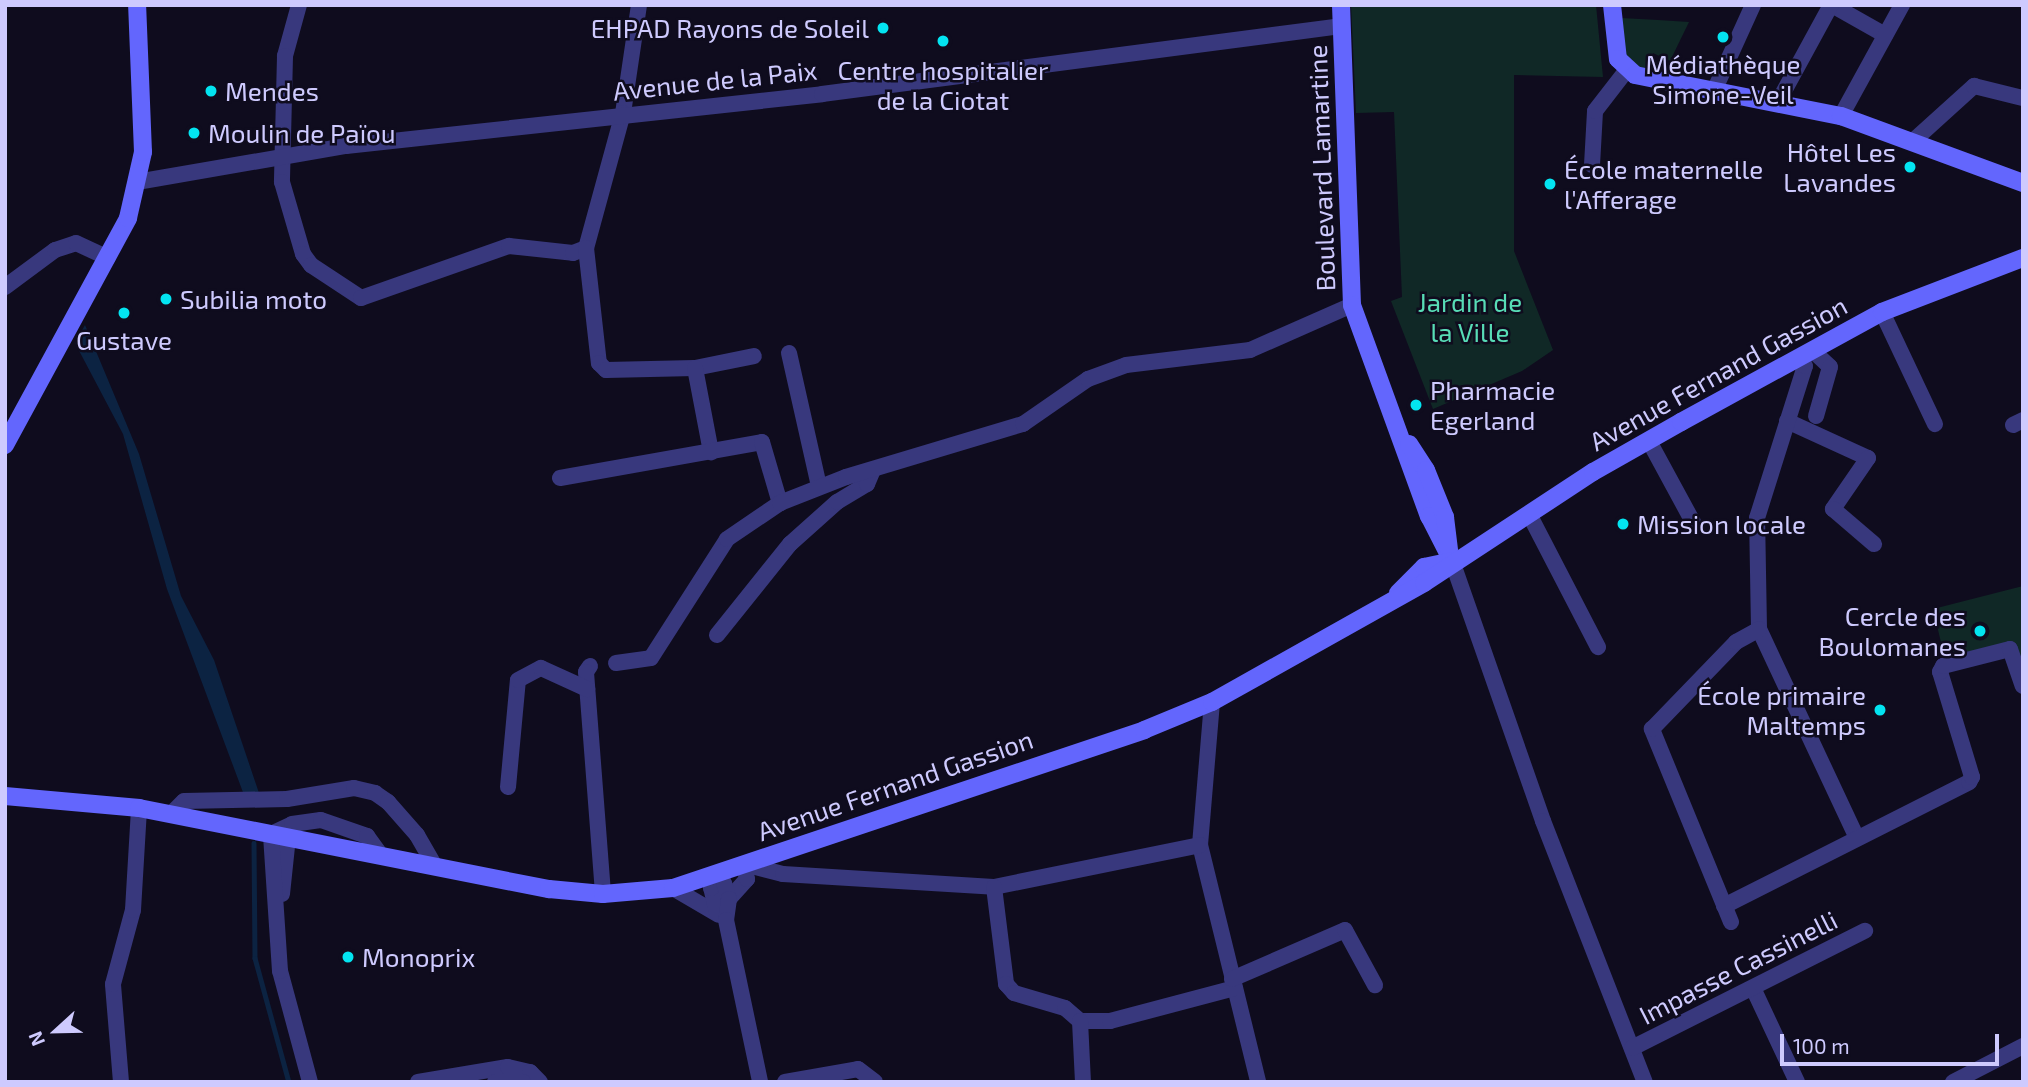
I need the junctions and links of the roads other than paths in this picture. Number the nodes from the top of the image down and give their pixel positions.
1 (137, 5) edge
2 (299, 5) edge
3 (639, 5) edge
4 (1340, 5) edge
5 (1612, 5) edge
6 (1753, 5) edge
7 (1832, 5) edge
8 (1902, 5) edge
9 (1341, 26) junction
10 (1885, 35) junction
11 (1631, 73) junction
12 (1714, 91) junction
13 (2023, 98) edge
14 (1777, 104) junction
15 (623, 113) junction
16 (1841, 116) junction
17 (1936, 123) junction
18 (1912, 142) junction
19 (1929, 149) junction
20 (282, 155) junction
21 (1592, 165) dead end
22 (137, 182) junction
23 (2023, 183) edge
24 (586, 248) junction
25 (108, 258) junction
26 (2023, 258) edge
27 (5, 287) edge
28 (1352, 305) junction
29 (1882, 312) junction
30 (789, 353) dead end
31 (1807, 354) junction
32 (754, 356) dead end
33 (695, 368) junction
34 (1816, 416) dead end
35 (1787, 421) junction
36 (1935, 424) dead end
37 (1649, 441) junction
38 (5, 445) edge
39 (711, 452) junction
40 (872, 472) junction
41 (560, 478) dead end
42 (819, 486) junction
43 (780, 503) junction
44 (1529, 514) junction
45 (1693, 522) dead end
46 (1874, 544) dead end
47 (1451, 558) junction
48 (1759, 629) junction
49 (717, 635) dead end
50 (1598, 647) dead end
51 (616, 663) dead end
52 (590, 666) dead end
53 (2023, 686) edge
54 (587, 689) junction
55 (1212, 702) junction
56 (508, 787) dead end
57 (5, 796) edge
58 (139, 808) junction
59 (171, 814) junction
60 (279, 836) junction
61 (1857, 838) junction
62 (1200, 845) junction
63 (744, 864) junction
64 (434, 865) junction
65 (715, 876) junction
66 (994, 887) junction
67 (673, 888) junction
68 (603, 894) junction
69 (729, 899) junction
70 (1724, 906) junction
71 (722, 917) junction
72 (1731, 922) dead end
73 (1865, 931) dead end
74 (1234, 984) junction
75 (1375, 985) dead end
76 (1754, 988) junction
77 (1080, 1021) junction
78 (2023, 1046) edge
79 (1632, 1048) junction
80 (121, 1082) edge
81 (310, 1082) edge
82 (418, 1082) edge
83 (495, 1082) edge
84 (523, 1082) edge
85 (541, 1082) edge
86 (760, 1082) edge
87 (785, 1082) edge
88 (875, 1082) edge
89 (1083, 1082) edge
90 (1258, 1082) edge
91 (1645, 1082) edge
92 (1797, 1082) edge
93 (1953, 1082) edge

1 - 22 street
2 - 20 street
3 - 15 street
4 - 9 street, Boulevard Lamartine
5 - 11 street
6 - 12 street
7 - 10 street
7 - 14 street
8 - 10 street
9 - 15 street, Avenue de la Paix
9 - 28 street, Boulevard Lamartine
10 - 16 street
11 - 12 street
11 - 21 street
12 - 14 street
13 - 17 street
14 - 16 street
15 - 20 street, Avenue de la Paix
15 - 24 street
16 - 18 street
17 - 18 street
17 - 19 street
18 - 19 street
19 - 23 street
20 - 22 street, Avenue de la Paix
20 - 24 street
22 - 25 street
24 - 33 street
25 - 27 street
25 - 38 street
26 - 29 street, Avenue Fernand Gassion
28 - 40 street, Boulevard Lamartine
28 - 47 street
29 - 31 street, Avenue Fernand Gassion
29 - 36 street
30 - 42 street
31 - 34 street
31 - 35 street
31 - 37 street, Avenue Fernand Gassion
32 - 33 street
33 - 39 street
35 - 46 street
35 - 48 street
37 - 44 street, Avenue Fernand Gassion
37 - 45 street
39 - 41 street
39 - 43 street
40 - 42 street, Boulevard Lamartine
40 - 49 street
42 - 43 street, Boulevard Lamartine
43 - 51 street, Boulevard Lamartine
44 - 47 street, Avenue Fernand Gassion
44 - 50 street
47 - 55 street, Avenue Fernand Gassion
47 - 79 street
48 - 61 street
48 - 70 street
52 - 54 street
53 - 61 street
54 - 56 street
54 - 68 street
55 - 62 street
55 - 63 street, Avenue Fernand Gassion
57 - 58 street, Avenue Fernand Gassion
58 - 59 street, Avenue Fernand Gassion
58 - 80 street
59 - 60 street, Avenue Fernand Gassion
59 - 64 street
60 - 64 street, Avenue Fernand Gassion
60 - 81 street
61 - 70 street
62 - 66 street
62 - 74 street
63 - 65 street, Avenue Fernand Gassion
63 - 66 street
63 - 69 street
64 - 68 street, Avenue Fernand Gassion
65 - 67 street, Avenue Fernand Gassion
65 - 69 street
65 - 71 street
66 - 77 street
67 - 68 street, Avenue Fernand Gassion
67 - 71 street
69 - 71 street
70 - 72 street
71 - 86 street
73 - 76 street, Impasse Cassinelli
74 - 75 street
74 - 77 street
74 - 90 street
76 - 79 street, Impasse Cassinelli
76 - 92 street
77 - 89 street
78 - 93 street
79 - 91 street
82 - 85 street
83 - 84 street
87 - 88 street

